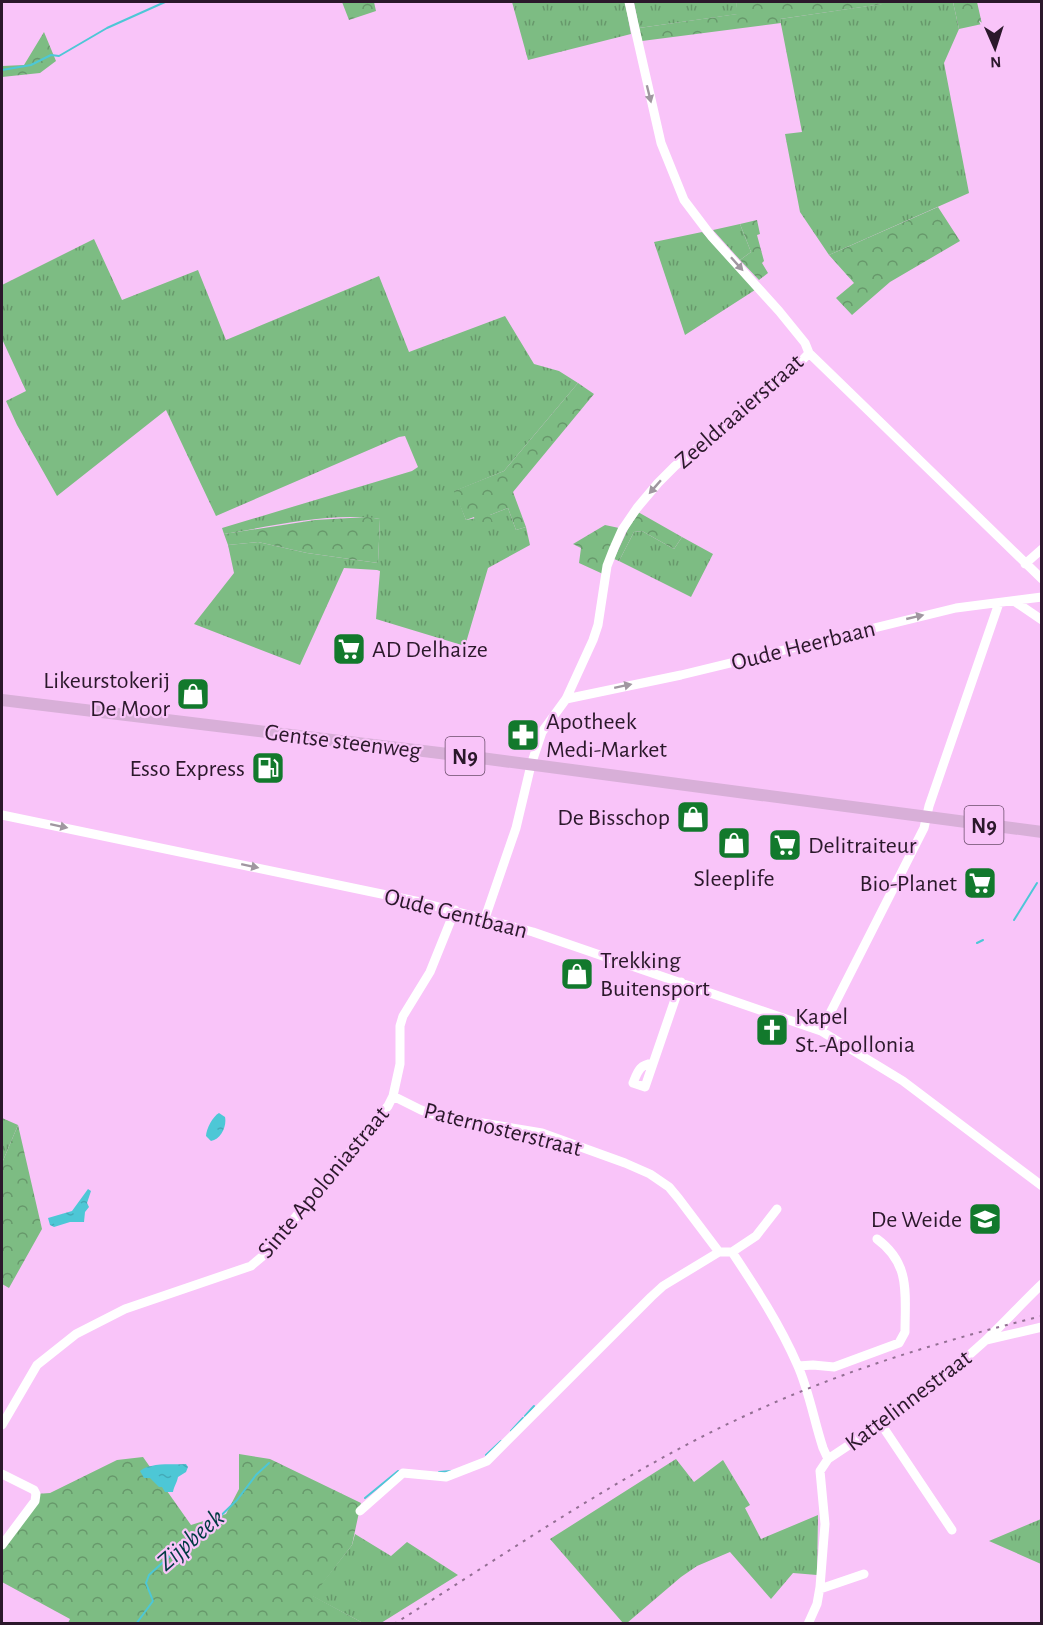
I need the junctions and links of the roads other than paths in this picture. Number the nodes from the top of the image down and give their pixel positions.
1 (628, 2) edge
2 (809, 352) junction
3 (1041, 549) edge
4 (1025, 564) junction
5 (1041, 579) edge
6 (1041, 597) edge
7 (1014, 601) junction
8 (999, 603) junction
9 (1041, 620) edge
10 (566, 699) junction
11 (2, 700) edge
12 (531, 765) junction
13 (2, 815) edge
14 (927, 818) junction
15 (1041, 832) edge
16 (455, 910) junction
17 (485, 918) junction
18 (681, 982) junction
19 (821, 1031) junction
20 (653, 1063) dead end
21 (393, 1096) junction
22 (1041, 1186) edge
23 (777, 1209) dead end
24 (877, 1239) dead end
25 (719, 1252) junction
26 (732, 1252) junction
27 (1041, 1284) edge
28 (1041, 1327) edge
29 (986, 1340) junction
30 (798, 1366) junction
31 (881, 1424) junction
32 (2, 1425) edge
33 (828, 1460) junction
34 (2, 1474) edge
35 (363, 1508) dead end
36 (952, 1530) dead end
37 (2, 1545) edge
38 (864, 1574) dead end
39 (820, 1589) junction
40 (808, 1623) edge

1 -> 2 street, Zeeldraaierstraat
2 - 4 street
2 -> 10 street, Zeeldraaierstraat
3 - 4 street
4 - 5 street
6 - 7 street, Oude Heerbaan
7 - 8 street, Oude Heerbaan
7 - 9 street
10 -> 8 street, Oude Heerbaan
8 - 14 street
10 - 12 street, Zeeldraaierstraat
11 - 12 main road, Gentse steenweg / N9
12 - 14 main road, Gentse steenweg / N9
12 - 17 street
13 -> 16 street, Oude Gentbaan
14 - 15 main road, Gentse steenweg / N9
14 - 19 street
16 - 17 street, Oude Gentbaan
16 - 21 street, Sinte Apoloniastraat
17 - 18 street, Oude Gentbaan
18 - 19 street, Oude Gentbaan
18 - 20 street
19 - 22 street, Oude Gentbaan
21 - 25 street, Paternosterstraat
21 - 32 street, Sinte Apoloniastraat
23 - 26 street
24 - 30 street
25 - 26 street
25 - 35 street
26 - 30 street
27 - 29 street, Kattelinnestraat
28 - 29 street, Kattelinnestraat
29 - 31 street, Kattelinnestraat
30 - 33 street
31 - 33 street, Kattelinnestraat
31 - 36 street
33 - 39 street
34 - 37 street
38 - 39 street
39 - 40 street

